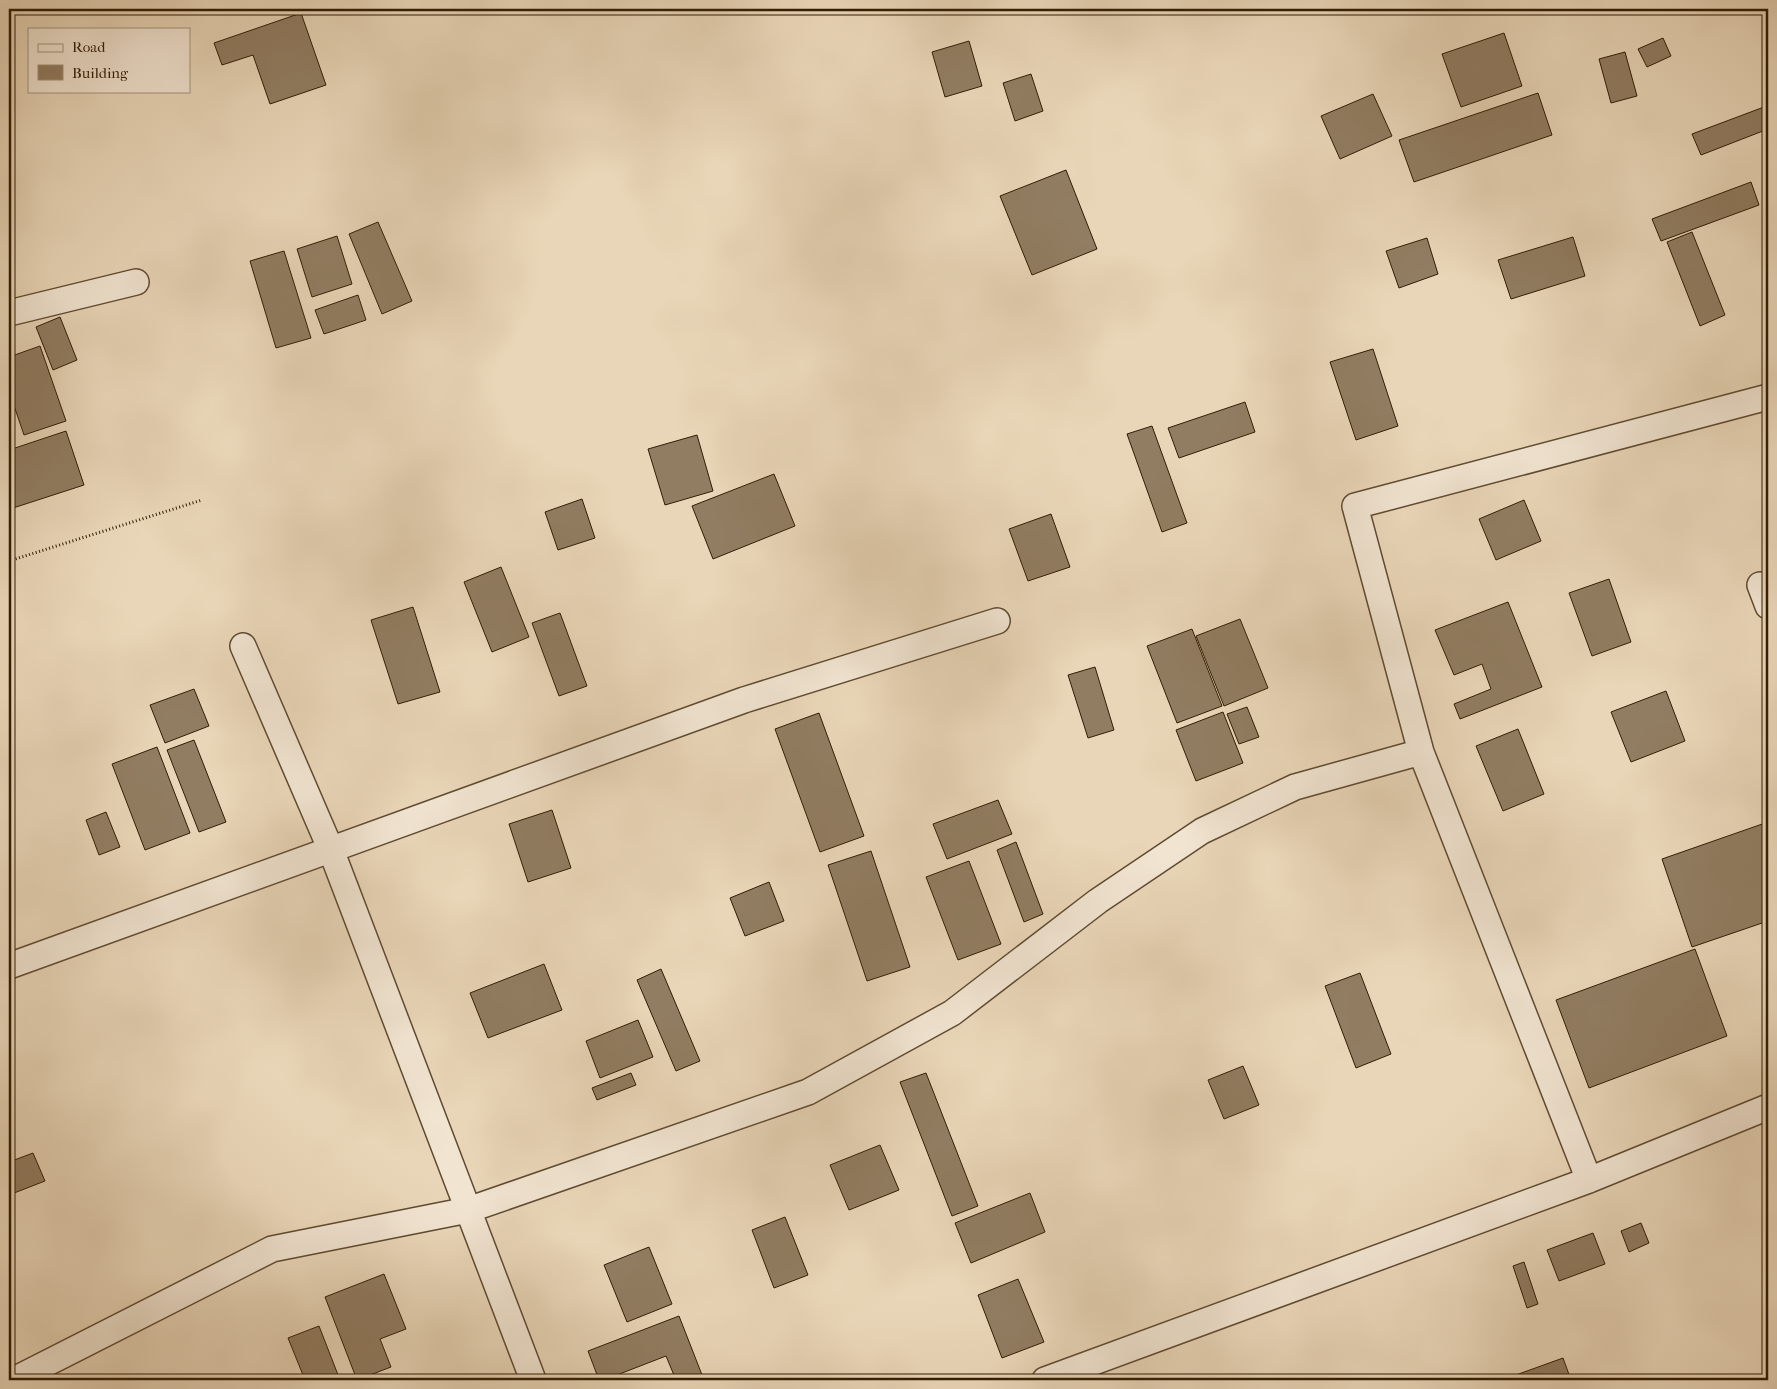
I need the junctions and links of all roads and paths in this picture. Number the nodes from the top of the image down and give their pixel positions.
1 (136, 282) dead end
2 (9, 314) edge
3 (1768, 397) edge
4 (202, 500) dead end
5 (9, 561) edge
6 (997, 621) dead end
7 (243, 646) dead end
8 (1421, 752) junction
9 (331, 850) junction
10 (9, 966) edge
11 (1768, 1107) edge
12 (1589, 1180) junction
13 (468, 1210) junction
14 (14, 1380) edge
15 (533, 1380) edge
16 (1045, 1380) edge

1 - 2 street
3 - 8 street
4 - 5 path
6 - 9 street
7 - 9 street
8 - 12 street
8 - 13 street
9 - 10 street
9 - 13 street
11 - 12 street
12 - 16 street
13 - 14 street
13 - 15 street

